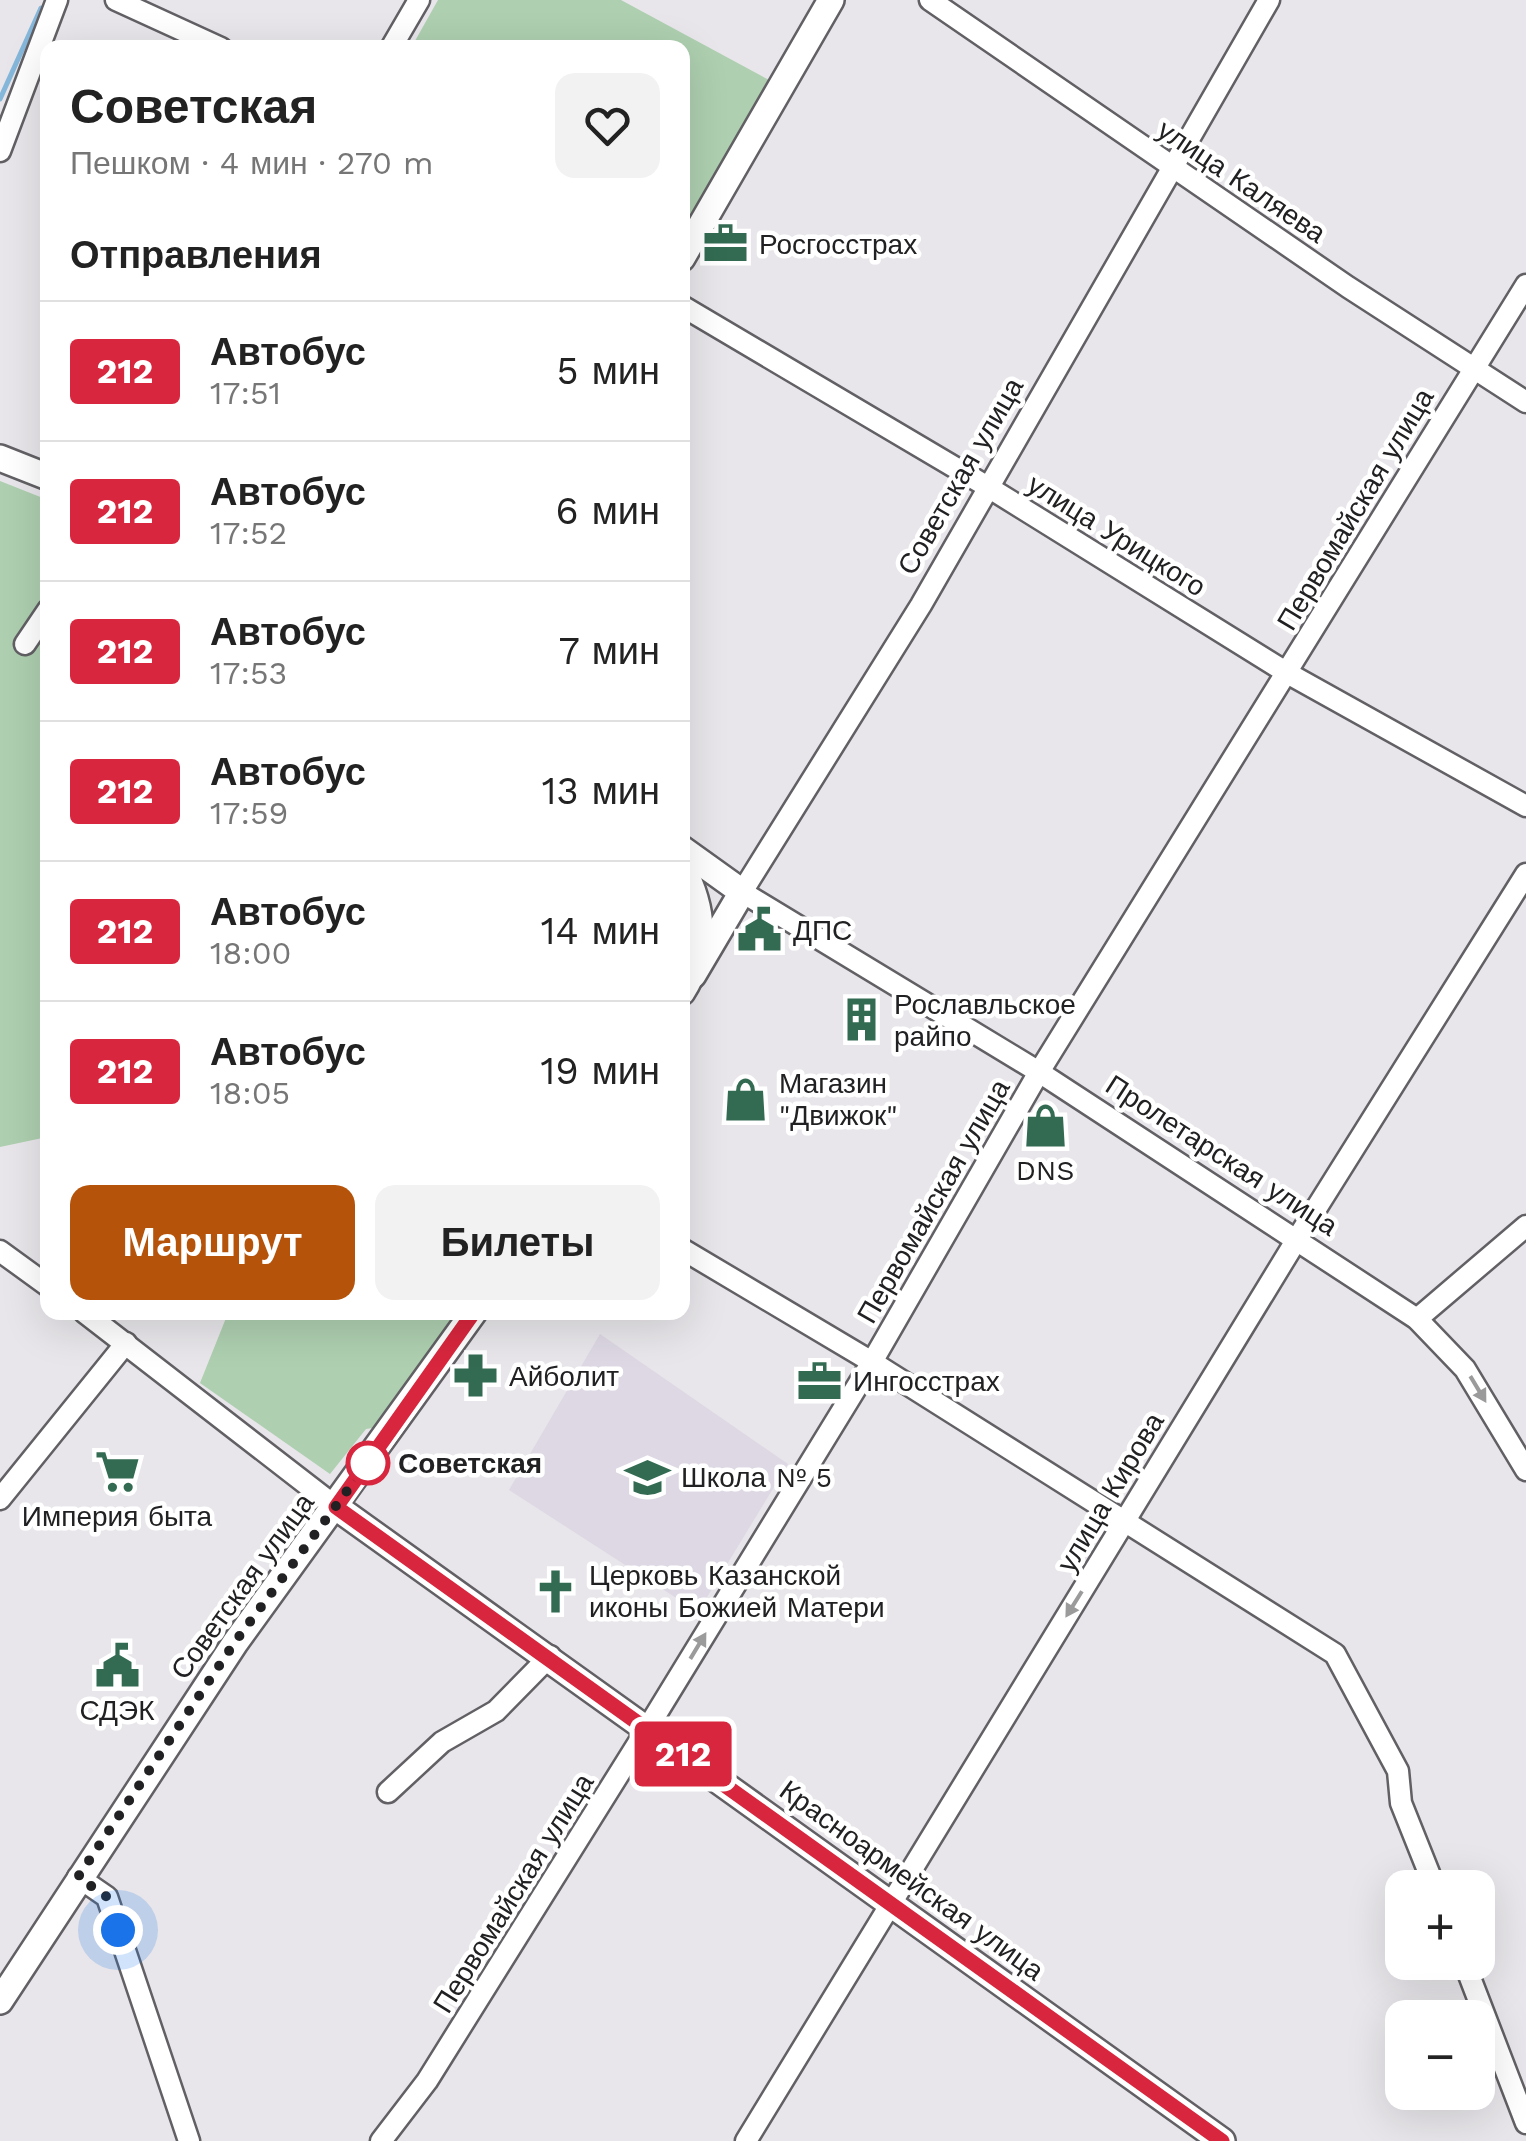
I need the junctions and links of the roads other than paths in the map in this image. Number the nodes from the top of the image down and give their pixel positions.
1 (57, 0) edge
2 (116, 0) edge
3 (419, 0) edge
4 (831, 0) edge
5 (930, 0) edge
6 (1268, 0) edge
7 (42, 40) edge
8 (204, 40) edge
9 (396, 40) edge
10 (40, 45) edge
11 (0, 151) edge
12 (1170, 165) junction
13 (690, 244) edge
14 (1526, 285) edge
15 (690, 311) edge
16 (1471, 368) junction
17 (1526, 402) edge
18 (0, 458) edge
19 (40, 474) edge
20 (988, 487) junction
21 (40, 622) edge
22 (25, 644) dead end
23 (1288, 674) junction
24 (1526, 806) edge
25 (690, 855) edge
26 (1526, 874) edge
27 (690, 882) edge
28 (742, 892) junction
29 (1516, 906) edge
30 (690, 976) edge
31 (690, 981) edge
32 (1039, 1072) junction
33 (1526, 1226) edge
34 (1297, 1239) junction
35 (0, 1251) edge
36 (690, 1254) edge
37 (40, 1280) edge
38 (1416, 1319) junction
39 (95, 1320) edge
40 (468, 1320) edge
41 (126, 1343) junction
42 (872, 1362) junction
43 (1526, 1470) edge
44 (0, 1499) edge
45 (336, 1507) junction
46 (1125, 1520) junction
47 (550, 1656) junction
48 (647, 1729) junction
49 (388, 1792) dead end
50 (1428, 1870) edge
51 (78, 1877) junction
52 (892, 1901) junction
53 (1471, 1980) edge
54 (0, 2001) edge
55 (1526, 2123) edge
56 (189, 2141) edge
57 (381, 2141) edge
58 (746, 2141) edge
59 (1222, 2141) edge

1 - 7 street
2 - 8 street
3 - 9 street
4 - 13 main road
5 - 12 street, улица Каляева
6 - 12 street, Советская улица
10 - 11 street
12 - 16 street, улица Каляева
12 - 20 street, Советская улица
14 - 16 street, Первомайская улица
15 - 20 street, улица Урицкого
16 - 17 street, улица Каляева
16 - 23 street, Первомайская улица
18 - 19 main road
20 - 23 street, улица Урицкого
20 - 28 street, Советская улица
21 - 22 street
23 - 24 street, улица Урицкого
23 - 32 street, Первомайская улица
25 - 28 main road, Пролетарская улица
26 - 29 street, улица Кирова
27 - 30 main road, Советская улица
28 - 31 main road, Советская улица
28 - 32 street, Пролетарская улица
29 - 34 street, улица Кирова
32 - 34 street, Пролетарская улица
32 - 42 street, Первомайская улица
33 - 38 street
34 - 38 street, Пролетарская улица
34 - 46 street, улица Кирова
35 - 37 street
36 - 42 street
38 -> 43 street, Пролетарская улица
39 - 41 street, Красноармейская улица
40 - 45 main road, Советская улица
41 - 44 street
41 - 45 street, Красноармейская улица
42 - 46 street
48 -> 42 street, Первомайская улица
45 - 47 main road, Красноармейская улица
45 - 51 main road, Советская улица
46 - 50 street
46 -> 52 street, улица Кирова
47 - 48 main road, Красноармейская улица
47 - 49 street
48 - 52 main road, Красноармейская улица
48 - 57 street, Первомайская улица
51 - 54 main road, Советская улица
51 - 56 street
52 - 58 street, улица Кирова
52 - 59 main road, Красноармейская улица
53 - 55 street

